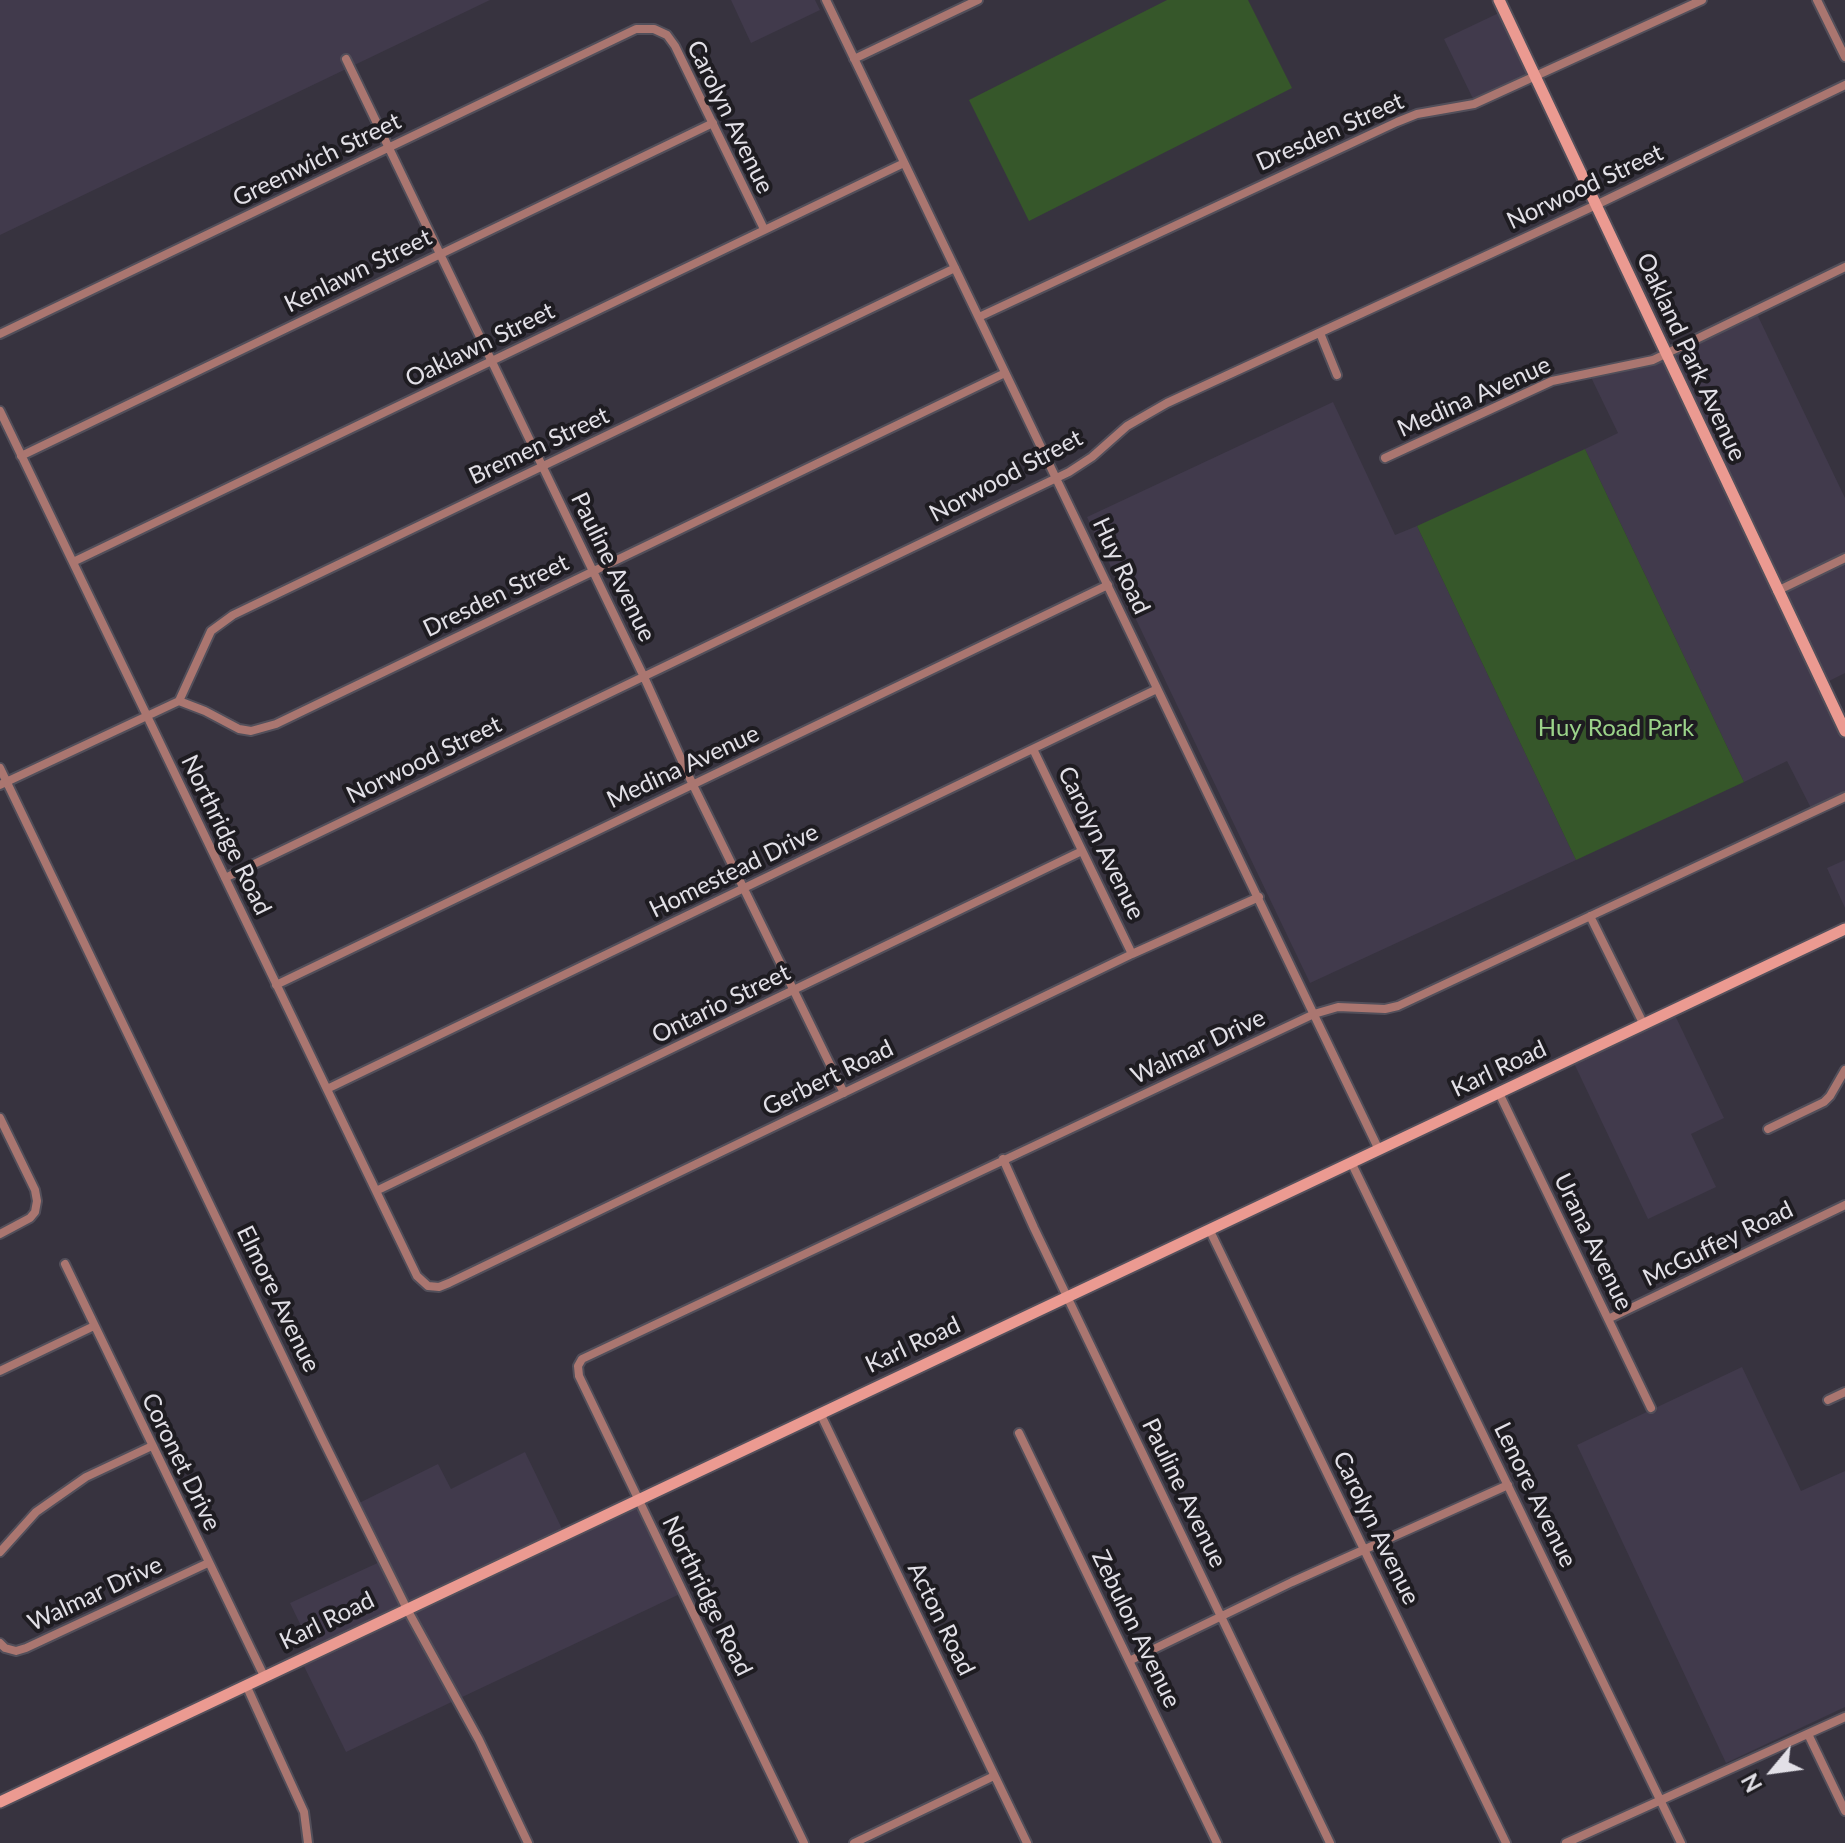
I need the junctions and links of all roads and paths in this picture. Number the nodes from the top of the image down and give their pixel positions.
1 (826, 0) edge
2 (978, 0) edge
3 (1499, 0) edge
4 (1702, 0) edge
5 (1817, 0) edge
6 (654, 29) joint
7 (1845, 57) edge
8 (346, 59) dead end
9 (854, 59) junction
10 (1536, 78) junction
11 (1845, 85) edge
12 (713, 123) junction
13 (389, 148) junction
14 (904, 163) junction
15 (1596, 205) junction
16 (764, 229) junction
17 (440, 254) junction
18 (1845, 267) edge
19 (955, 268) junction
20 (979, 317) junction
21 (1320, 333) junction
22 (0, 334) edge
23 (1666, 353) junction
24 (491, 361) junction
25 (1005, 373) junction
26 (1337, 375) dead end
27 (0, 411) edge
28 (21, 456) junction
29 (1385, 458) dead end
30 (542, 466) junction
31 (1057, 477) junction
32 (1845, 558) edge
33 (73, 562) junction
34 (593, 571) junction
35 (1108, 585) junction
36 (1777, 591) junction
37 (644, 677) junction
38 (1157, 689) junction
39 (179, 701) junction
40 (147, 716) junction
41 (1845, 730) edge
42 (1033, 749) junction
43 (0, 768) edge
44 (3, 783) edge
45 (692, 783) junction
46 (1845, 797) edge
47 (1082, 851) junction
48 (225, 878) junction
49 (745, 888) junction
50 (1259, 897) junction
51 (1590, 916) junction
52 (1845, 929) edge
53 (1132, 954) junction
54 (276, 985) junction
55 (795, 990) junction
56 (1314, 1014) junction
57 (1644, 1025) junction
58 (1845, 1070) edge
59 (327, 1089) junction
60 (844, 1093) junction
61 (1499, 1093) junction
62 (0, 1118) edge
63 (1768, 1129) dead end
64 (1379, 1150) junction
65 (1003, 1159) junction
66 (1352, 1164) junction
67 (376, 1191) junction
68 (1845, 1205) edge
69 (1210, 1231) junction
70 (0, 1234) edge
71 (65, 1264) dead end
72 (417, 1276) joint
73 (1067, 1297) junction
74 (1608, 1319) junction
75 (94, 1326) junction
76 (578, 1366) joint
77 (0, 1371) edge
78 (1845, 1392) edge
79 (1828, 1400) dead end
80 (1651, 1408) dead end
81 (820, 1413) junction
82 (1019, 1433) dead end
83 (152, 1446) junction
84 (1508, 1485) junction
85 (637, 1499) junction
86 (1364, 1549) junction
87 (0, 1552) edge
88 (208, 1563) junction
89 (406, 1608) junction
90 (1220, 1616) junction
91 (0, 1643) edge
92 (1129, 1661) junction
93 (264, 1676) junction
94 (246, 1685) junction
95 (1845, 1717) edge
96 (1808, 1734) junction
97 (994, 1776) junction
98 (1661, 1801) junction
99 (0, 1802) edge
100 (1845, 1811) edge
101 (308, 1843) edge
102 (528, 1843) edge
103 (804, 1843) edge
104 (854, 1843) edge
105 (1027, 1843) edge
106 (1217, 1843) edge
107 (1330, 1843) edge
108 (1506, 1843) edge
109 (1566, 1843) edge
110 (1681, 1843) edge

1 - 9 street, Huy Road
2 - 9 street
3 - 10 main road, Oakland Park Avenue
4 - 10 street, Dresden Street
5 - 7 street
6 - 12 street, Carolyn Avenue
6 - 13 street, Greenwich Street
8 - 13 street, Pauline Avenue
9 - 14 street, Huy Road
10 - 15 main road, Oakland Park Avenue
10 - 20 street, Dresden Street
11 - 15 street, Norwood Street
12 - 16 street, Carolyn Avenue
12 - 17 street, Kenlawn Street
13 - 17 street, Pauline Avenue
13 - 22 street, Greenwich Street
14 - 16 street, Oaklawn Street
14 - 19 street, Huy Road
15 - 21 street, Norwood Street
15 - 23 main road, Oakland Park Avenue
16 - 24 street, Oaklawn Street
17 - 24 street, Pauline Avenue
17 - 28 street, Kenlawn Street
18 - 23 street, Medina Avenue
19 - 20 street, Huy Road
19 - 30 street, Bremen Street
20 - 25 street, Huy Road
21 - 26 street
21 - 31 street, Norwood Street
23 - 29 street, Medina Avenue
23 - 36 main road, Oakland Park Avenue
24 - 30 street, Pauline Avenue
24 - 33 street, Oaklawn Street
25 - 31 street, Huy Road
25 - 34 street, Dresden Street
27 - 28 street, Northridge Road
28 - 33 street, Northridge Road
30 - 34 street, Pauline Avenue
30 - 39 street, Bremen Street
31 - 35 street, Huy Road
31 - 37 street, Norwood Street
32 - 36 street
33 - 40 street, Northridge Road
34 - 37 street, Pauline Avenue
34 - 39 street, Dresden Street
35 - 38 street, Huy Road
35 - 45 street, Medina Avenue
36 - 41 main road, Oakland Park Avenue
37 - 45 street, Pauline Avenue
37 - 48 street, Norwood Street
38 - 42 street, Homestead Drive
38 - 50 street, Huy Road
39 - 40 street
40 - 44 street
40 - 48 street, Northridge Road
42 - 47 street, Carolyn Avenue
42 - 49 street, Homestead Drive
43 - 44 street, Elmore Avenue
44 - 89 street, Elmore Avenue
45 - 49 street, Pauline Avenue
45 - 54 street, Medina Avenue
46 - 51 street, Walmar Drive
47 - 53 street, Carolyn Avenue
47 - 55 street, Ontario Street
48 - 54 street, Northridge Road
49 - 55 street, Pauline Avenue
49 - 59 street, Homestead Drive
50 - 53 street, Gerbert Road
50 - 56 street, Huy Road
51 - 56 street, Walmar Drive
51 - 57 street
52 - 57 main road, Karl Road
53 - 60 street, Gerbert Road
54 - 59 street, Northridge Road
55 - 60 street, Pauline Avenue
55 - 67 street, Ontario Street
56 - 64 street, Huy Road
56 - 65 street, Walmar Drive
57 - 61 main road, Karl Road
58 - 63 street
59 - 67 street, Northridge Road
60 - 72 street, Gerbert Road
61 - 64 main road, Karl Road
61 - 74 street, Urana Avenue
62 - 70 street
64 - 66 main road, Karl Road
65 - 73 street, Pauline Avenue
65 - 76 street, Walmar Drive
66 - 69 main road, Karl Road
66 - 84 street, Lenore Avenue
67 - 72 street, Northridge Road
68 - 74 street, McGuffey Road
69 - 73 main road, Karl Road
69 - 86 street, Carolyn Avenue
71 - 75 street, Coronet Drive
73 - 81 main road, Karl Road
73 - 90 street, Pauline Avenue
74 - 80 street, Urana Avenue
75 - 77 street
75 - 83 street, Coronet Drive
76 - 85 street, Northridge Road
78 - 79 street
81 - 85 main road, Karl Road
81 - 97 street, Acton Road
82 - 92 street, Zebulon Avenue
83 - 87 street
83 - 88 street, Coronet Drive
84 - 86 street
84 - 98 street, Lenore Avenue
85 - 89 main road, Karl Road
85 - 103 street, Northridge Road
86 - 90 street
86 - 108 street, Carolyn Avenue
88 - 91 street, Walmar Drive
88 - 93 street, Coronet Drive
89 - 93 main road, Karl Road
89 - 102 street, Elmore Avenue
90 - 92 street
90 - 107 street, Pauline Avenue
92 - 106 street, Zebulon Avenue
93 - 94 main road, Karl Road
94 - 99 main road, Karl Road
94 - 101 street
95 - 96 street
96 - 98 street
96 - 100 street
97 - 104 street
97 - 105 street, Acton Road
98 - 109 street
98 - 110 street, Lenore Avenue

